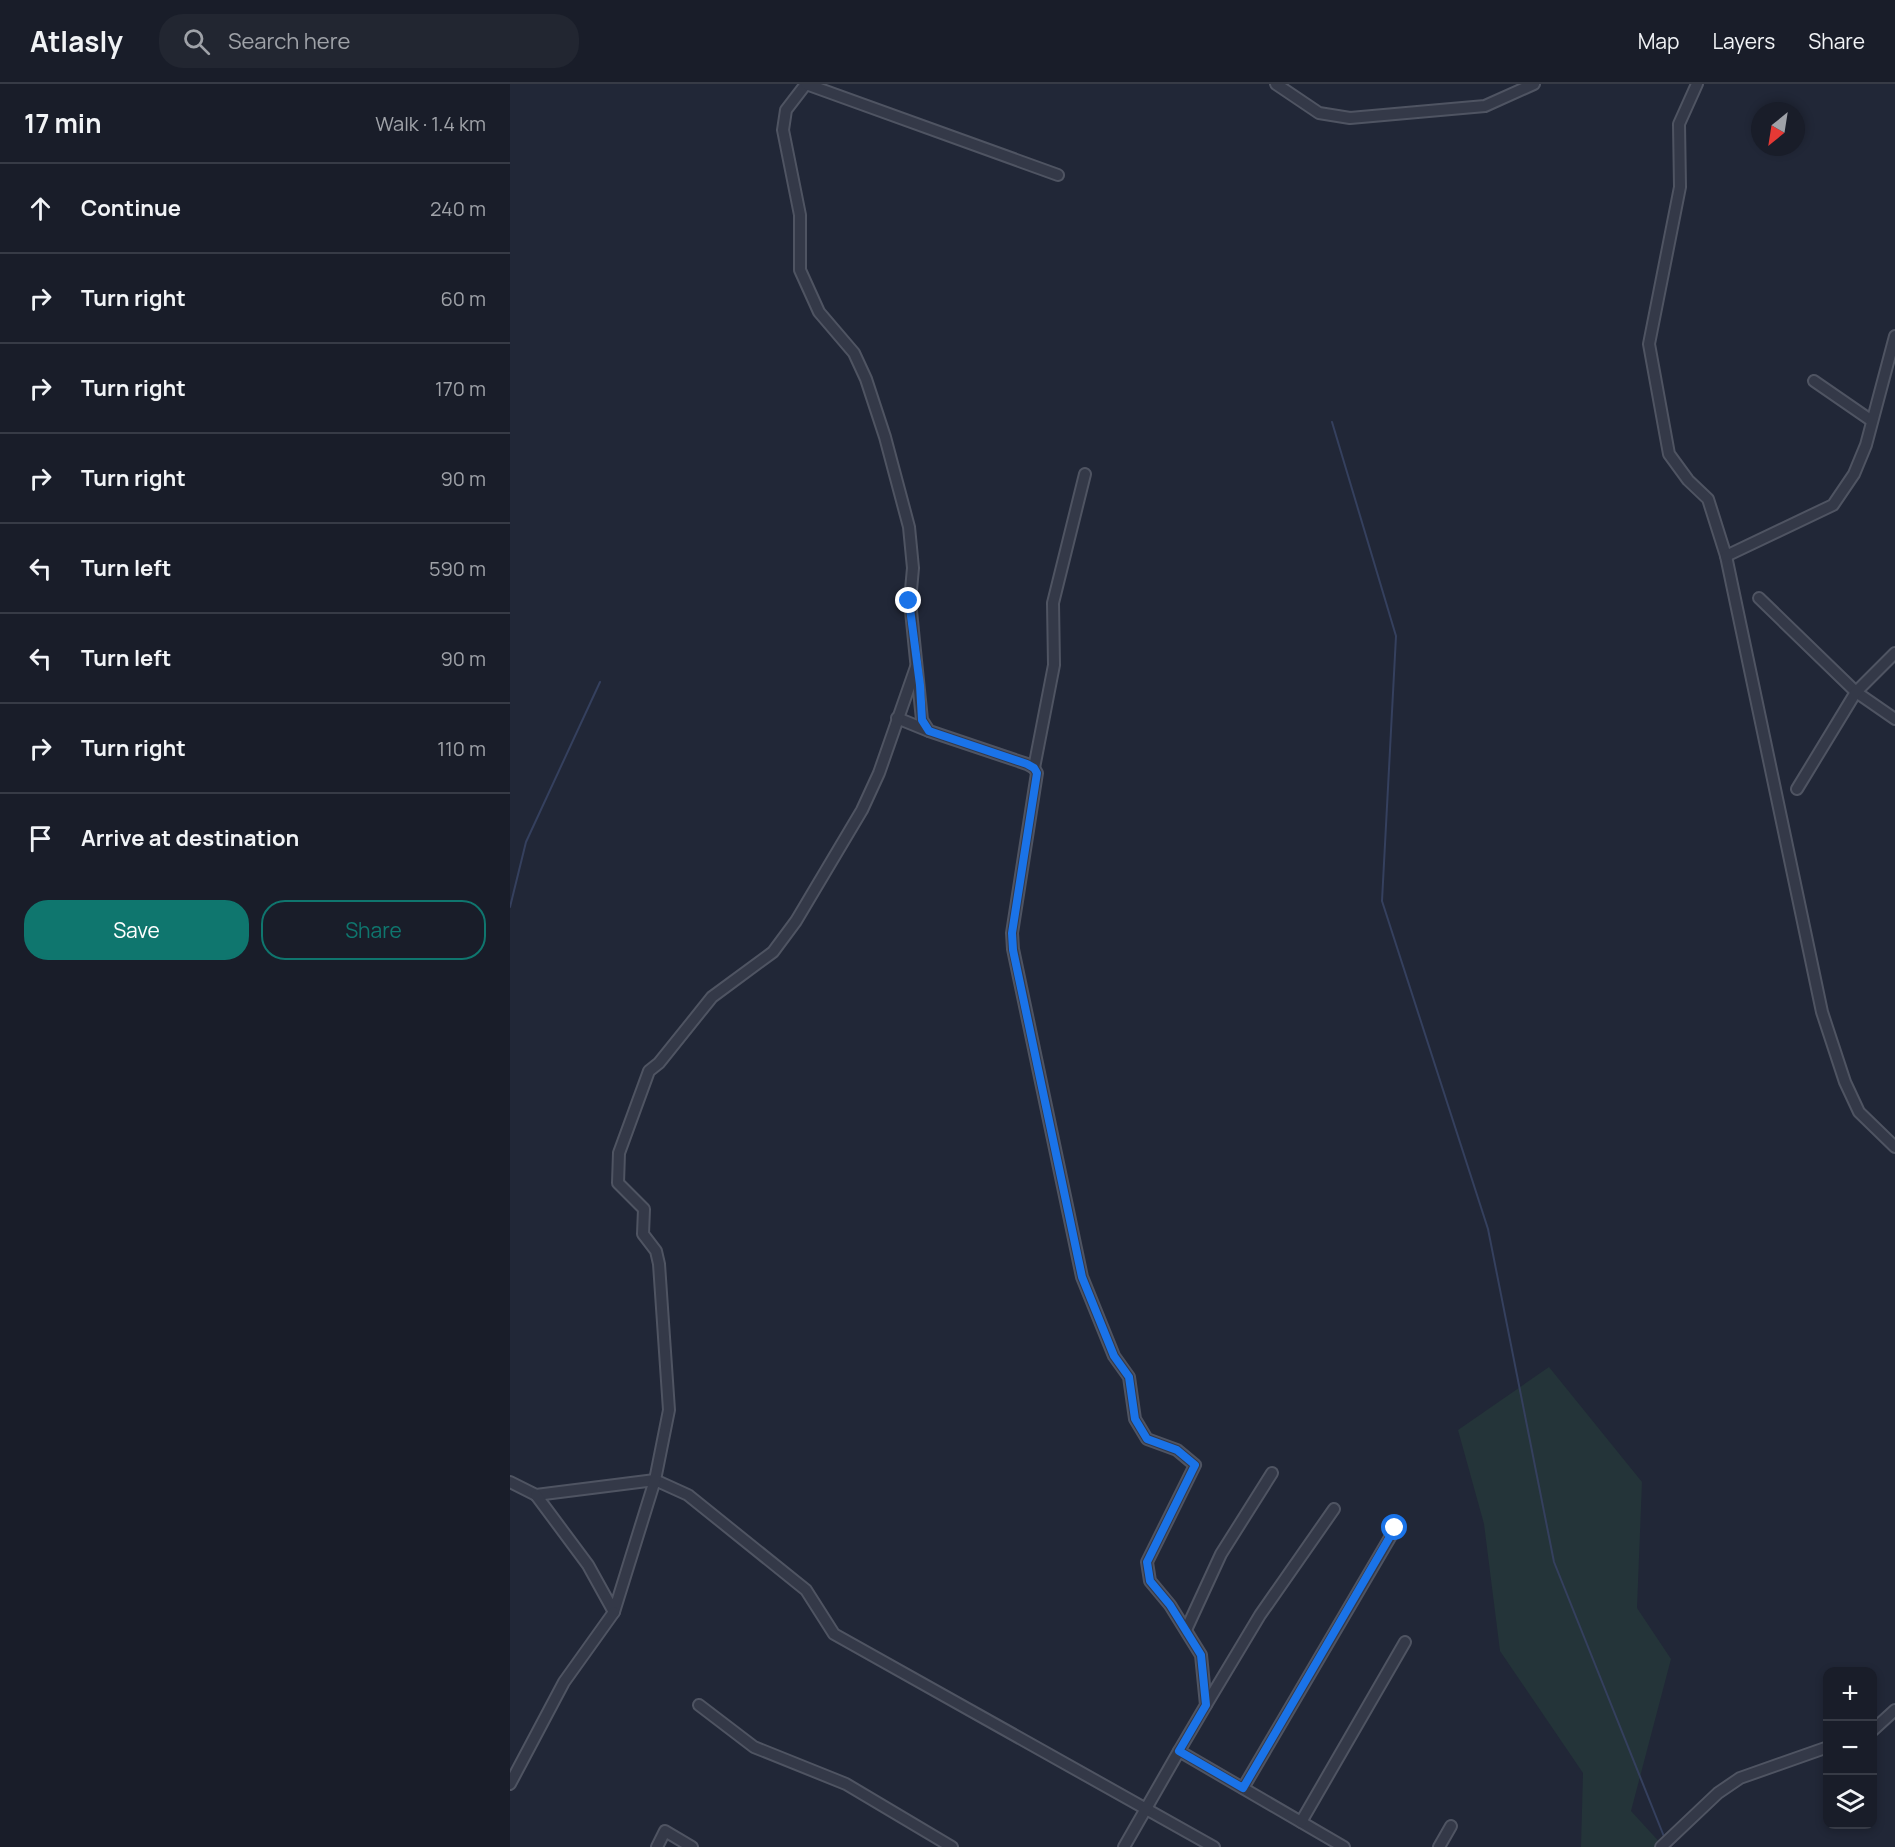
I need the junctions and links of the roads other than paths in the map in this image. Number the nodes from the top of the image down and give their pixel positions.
1 (806, 84) edge
2 (1276, 84) edge
3 (1534, 84) edge
4 (1697, 84) edge
5 (1058, 175) dead end
6 (1895, 336) edge
7 (1814, 381) dead end
8 (1872, 422) junction
9 (1085, 474) dead end
10 (1726, 556) junction
11 (1759, 598) dead end
12 (1895, 653) edge
13 (918, 664) junction
14 (1856, 693) junction
15 (897, 718) junction
16 (1895, 719) edge
17 (929, 731) junction
18 (1034, 768) junction
19 (1797, 789) dead end
20 (1895, 1147) edge
21 (1272, 1473) dead end
22 (655, 1480) junction
23 (510, 1482) edge
24 (536, 1495) junction
25 (1334, 1509) dead end
26 (1395, 1528) dead end
27 (614, 1612) junction
28 (1186, 1630) junction
29 (1405, 1642) dead end
30 (699, 1705) dead end
31 (1206, 1705) junction
32 (1895, 1710) edge
33 (1877, 1726) edge
34 (1823, 1748) edge
35 (1179, 1751) junction
36 (510, 1784) edge
37 (1243, 1788) junction
38 (1145, 1808) junction
39 (1301, 1822) junction
40 (1451, 1826) dead end
41 (657, 1847) edge
42 (692, 1847) edge
43 (952, 1847) edge
44 (1124, 1847) edge
45 (1214, 1847) edge
46 (1344, 1847) edge
47 (1439, 1847) edge
48 (1661, 1847) edge

1 - 5 street
1 - 13 street
2 - 3 street
4 - 10 street
6 - 8 street
7 - 8 street
8 - 10 street
9 - 18 street
10 - 20 street
11 - 14 street
12 - 14 street
13 - 15 street
13 - 17 street
14 - 16 street
14 - 19 street
15 - 17 street
15 - 22 street
17 - 18 street
18 - 28 street
21 - 28 street
22 - 24 street
22 - 27 street
22 - 38 street
23 - 24 street
24 - 27 street
25 - 31 street
26 - 37 street
27 - 36 street
28 - 31 street
29 - 39 street
30 - 43 street
31 - 35 street
32 - 33 street
34 - 48 street
35 - 37 street
35 - 38 street
37 - 39 street
38 - 44 street
38 - 45 street
39 - 46 street
40 - 47 street
41 - 42 street

